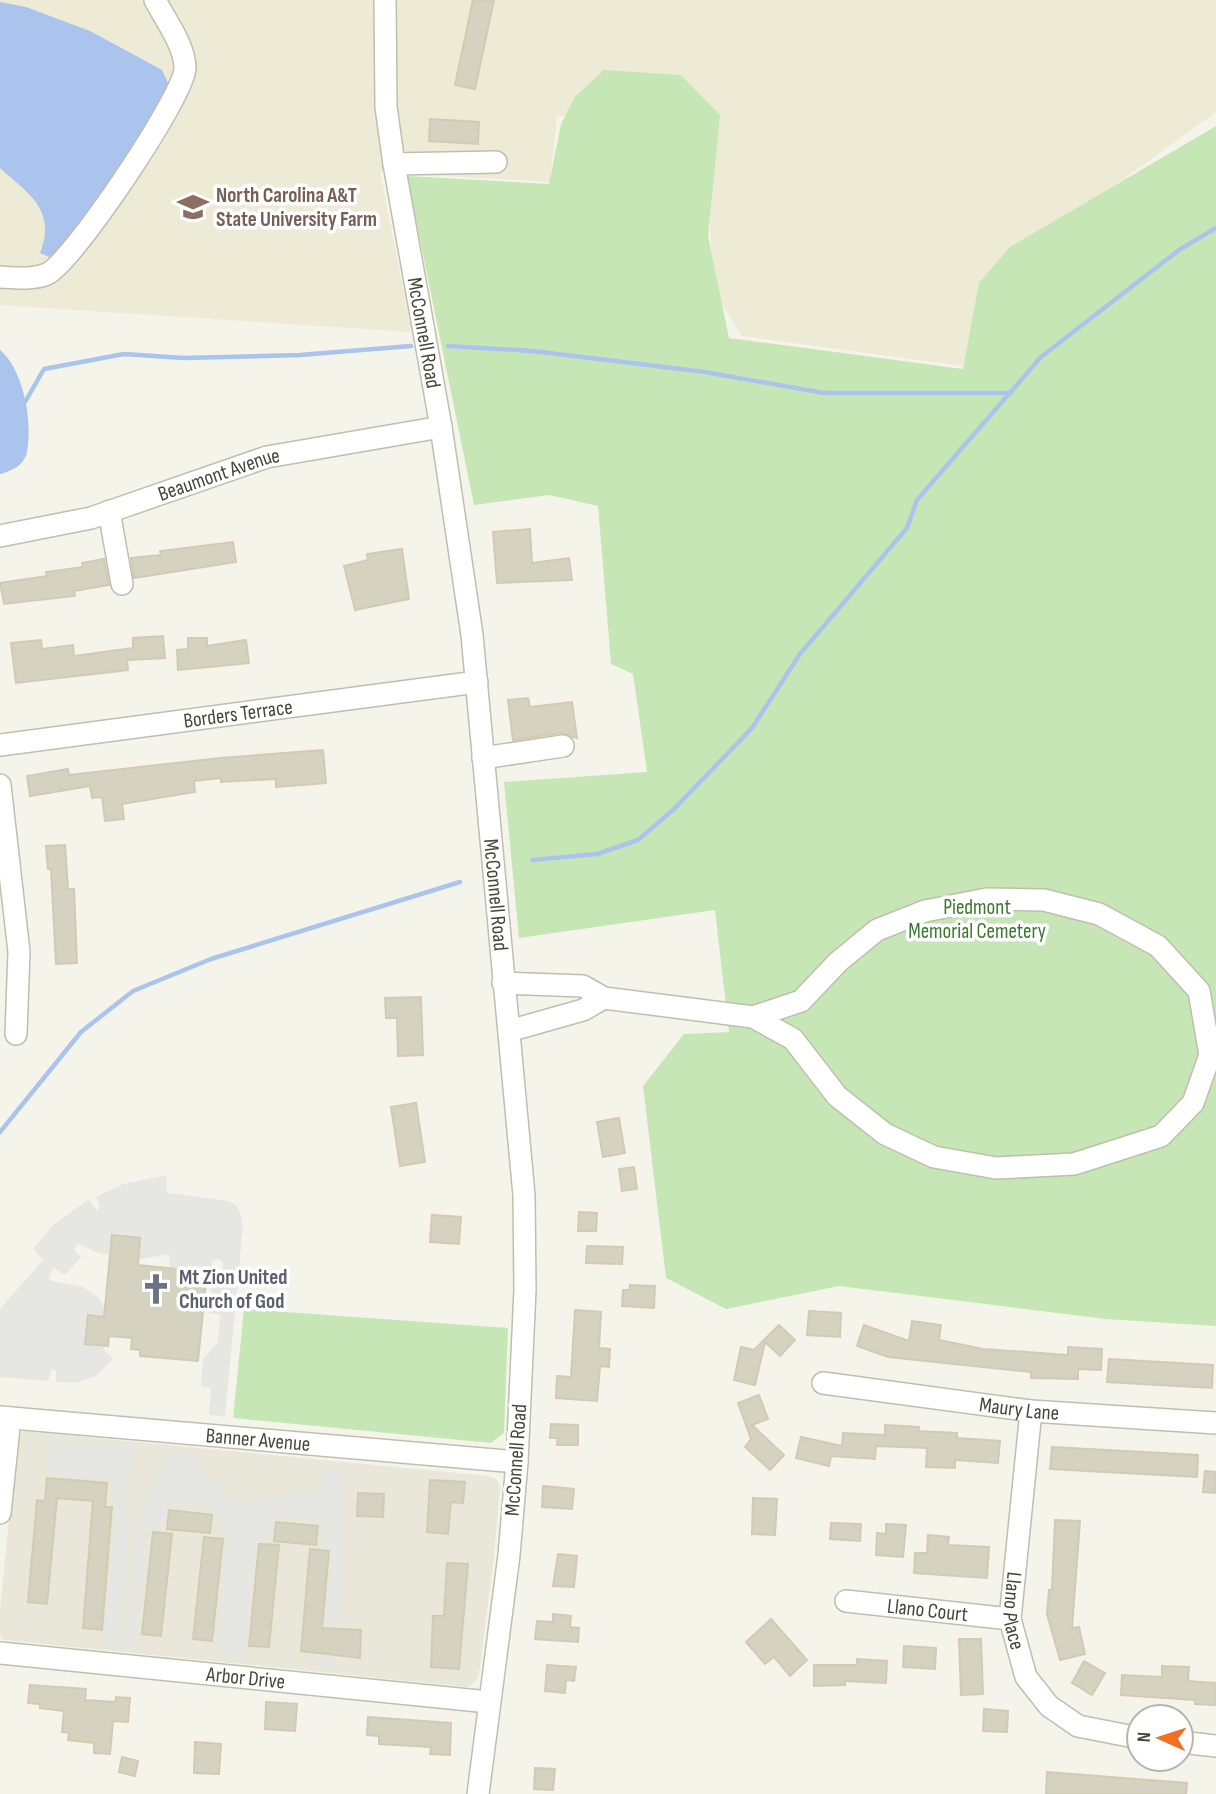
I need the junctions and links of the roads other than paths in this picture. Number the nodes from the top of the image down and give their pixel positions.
1 (155, 0) edge
2 (385, 0) edge
3 (496, 162) dead end
4 (394, 164) junction
5 (0, 277) edge
6 (441, 427) junction
7 (108, 511) junction
8 (0, 536) edge
9 (122, 584) dead end
10 (477, 682) junction
11 (0, 746) edge
12 (563, 746) dead end
13 (483, 758) junction
14 (0, 785) edge
15 (503, 983) junction
16 (604, 998) junction
17 (753, 1017) junction
18 (509, 1031) junction
19 (16, 1034) dead end
20 (823, 1383) dead end
21 (1031, 1411) junction
22 (5, 1417) edge
23 (1216, 1423) edge
24 (517, 1462) junction
25 (0, 1513) edge
26 (846, 1601) dead end
27 (1010, 1619) junction
28 (0, 1653) edge
29 (489, 1702) junction
30 (1125, 1735) edge
31 (1195, 1744) edge
32 (1216, 1746) edge
33 (478, 1794) edge

1 - 5 street
2 - 4 street, McConnell Road
3 - 4 street
4 - 6 street, McConnell Road
6 - 7 street, Beaumont Avenue
6 - 10 street, McConnell Road
7 - 8 street, Beaumont Avenue
7 - 9 street
10 - 11 street, Borders Terrace
10 - 13 street, McConnell Road
12 - 13 street
13 - 15 street, McConnell Road
14 - 19 street
15 - 16 street
15 - 18 street, McConnell Road
16 - 17 street
16 - 18 street
17 - 17 street
18 - 24 street, McConnell Road
20 - 21 street, Maury Lane
21 - 23 street, Maury Lane
21 - 27 street, Llano Place
22 - 24 street, Banner Avenue
22 - 25 street
24 - 29 street, McConnell Road
26 - 27 street, Llano Court
27 - 30 street, Llano Place
28 - 29 street, Arbor Drive
29 - 33 street, McConnell Road
31 - 32 street

